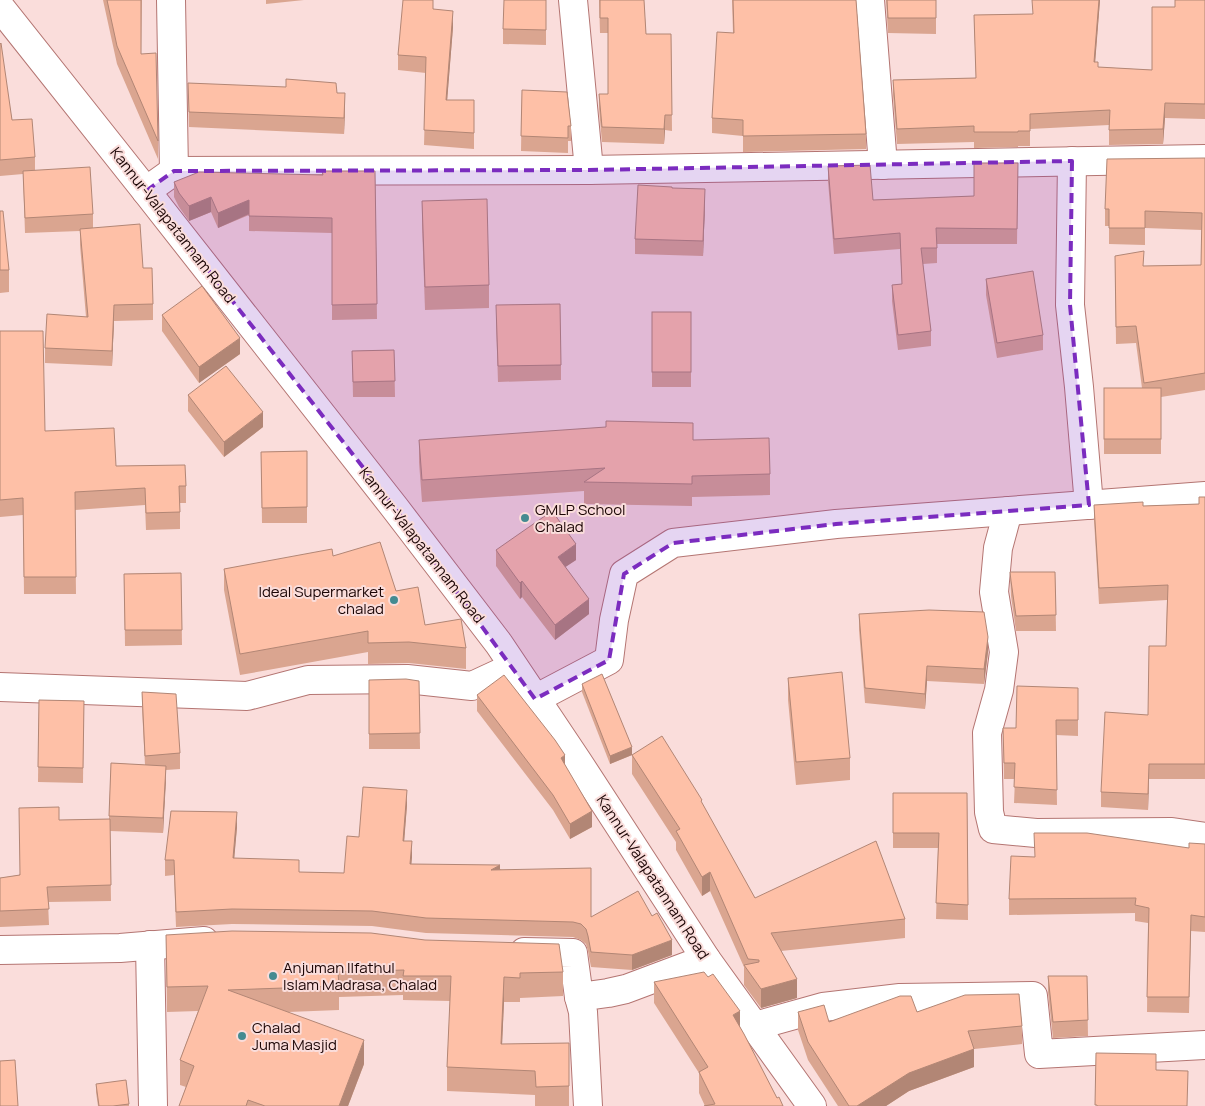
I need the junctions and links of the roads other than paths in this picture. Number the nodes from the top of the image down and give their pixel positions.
1 (171, 0) edge
2 (573, 0) edge
3 (870, 0) edge
4 (0, 7) edge
5 (1205, 159) edge
6 (1072, 161) junction
7 (883, 165) junction
8 (589, 170) junction
9 (174, 171) junction
10 (146, 191) junction
11 (1205, 496) edge
12 (1089, 504) junction
13 (1008, 511) junction
14 (513, 666) junction
15 (0, 687) edge
16 (535, 699) junction
17 (1205, 836) edge
18 (232, 940) edge
19 (150, 945) junction
20 (0, 950) edge
21 (504, 951) edge
22 (706, 960) junction
23 (580, 997) junction
24 (755, 1026) junction
25 (1205, 1045) edge
26 (153, 1106) edge
27 (588, 1106) edge
28 (812, 1106) edge

1 - 9 street
2 - 8 street
3 - 7 street
4 - 10 street, Kannur-Valapatannam Road
5 - 6 street
6 - 7 street
6 - 12 street
7 - 8 street
8 - 9 street
9 - 10 street
10 - 14 street, Kannur-Valapatannam Road
11 - 12 street
12 - 13 street
13 - 16 street
13 - 17 street
14 - 15 street
14 - 16 street, Kannur-Valapatannam Road
16 - 22 street, Kannur-Valapatannam Road
18 - 19 street
19 - 20 street
19 - 26 street
21 - 23 street
22 - 23 street
22 - 24 street, Kannur-Valapatannam Road
23 - 27 street
24 - 25 street
24 - 28 street, Kannur-Valapatannam Road

